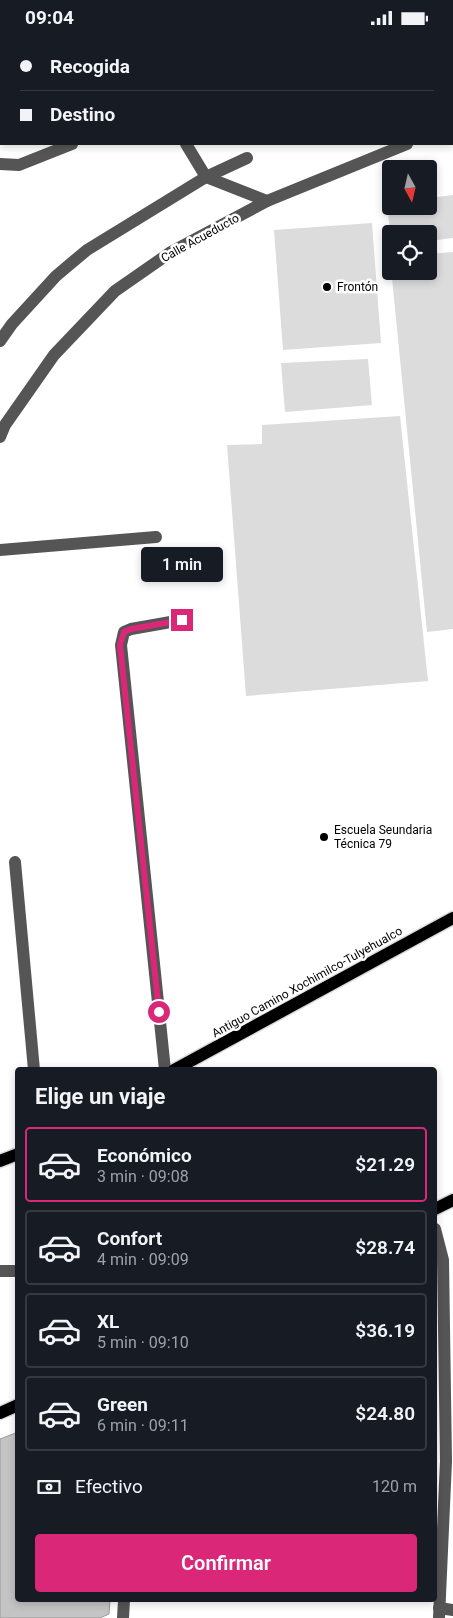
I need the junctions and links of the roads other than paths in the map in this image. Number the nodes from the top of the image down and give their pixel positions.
1 (69, 145) edge
2 (187, 145) edge
3 (405, 145) edge
4 (247, 158) dead end
5 (0, 164) edge
6 (206, 177) junction
7 (268, 201) junction
8 (0, 341) edge
9 (0, 437) edge
10 (156, 537) dead end
11 (0, 550) edge
12 (182, 620) dead end
13 (15, 862) dead end
14 (453, 918) edge
15 (34, 1067) edge
16 (165, 1067) edge
17 (180, 1067) edge
18 (15, 1155) edge
19 (0, 1161) edge
20 (453, 1200) edge
21 (437, 1208) edge
22 (437, 1234) edge
23 (448, 1260) edge
24 (0, 1271) edge
25 (15, 1271) edge
26 (15, 1406) edge
27 (0, 1413) edge
28 (449, 1488) edge
29 (124, 1602) edge
30 (453, 1610) edge
31 (439, 1613) edge
32 (123, 1618) edge

1 - 5 street
2 - 6 street
3 - 7 street, Calle Acueducto
4 - 6 street
6 - 7 street
6 - 8 street
7 - 9 street, Calle Acueducto
10 - 11 street
12 - 16 street
13 - 15 street
14 - 17 main road, Antiguo Camino Xochimilco-Tulyehualco
18 - 19 main road
20 - 21 main road
22 - 23 street
23 - 28 street
24 - 25 street
26 - 27 main road
28 - 31 street
29 - 32 street
30 - 31 street

